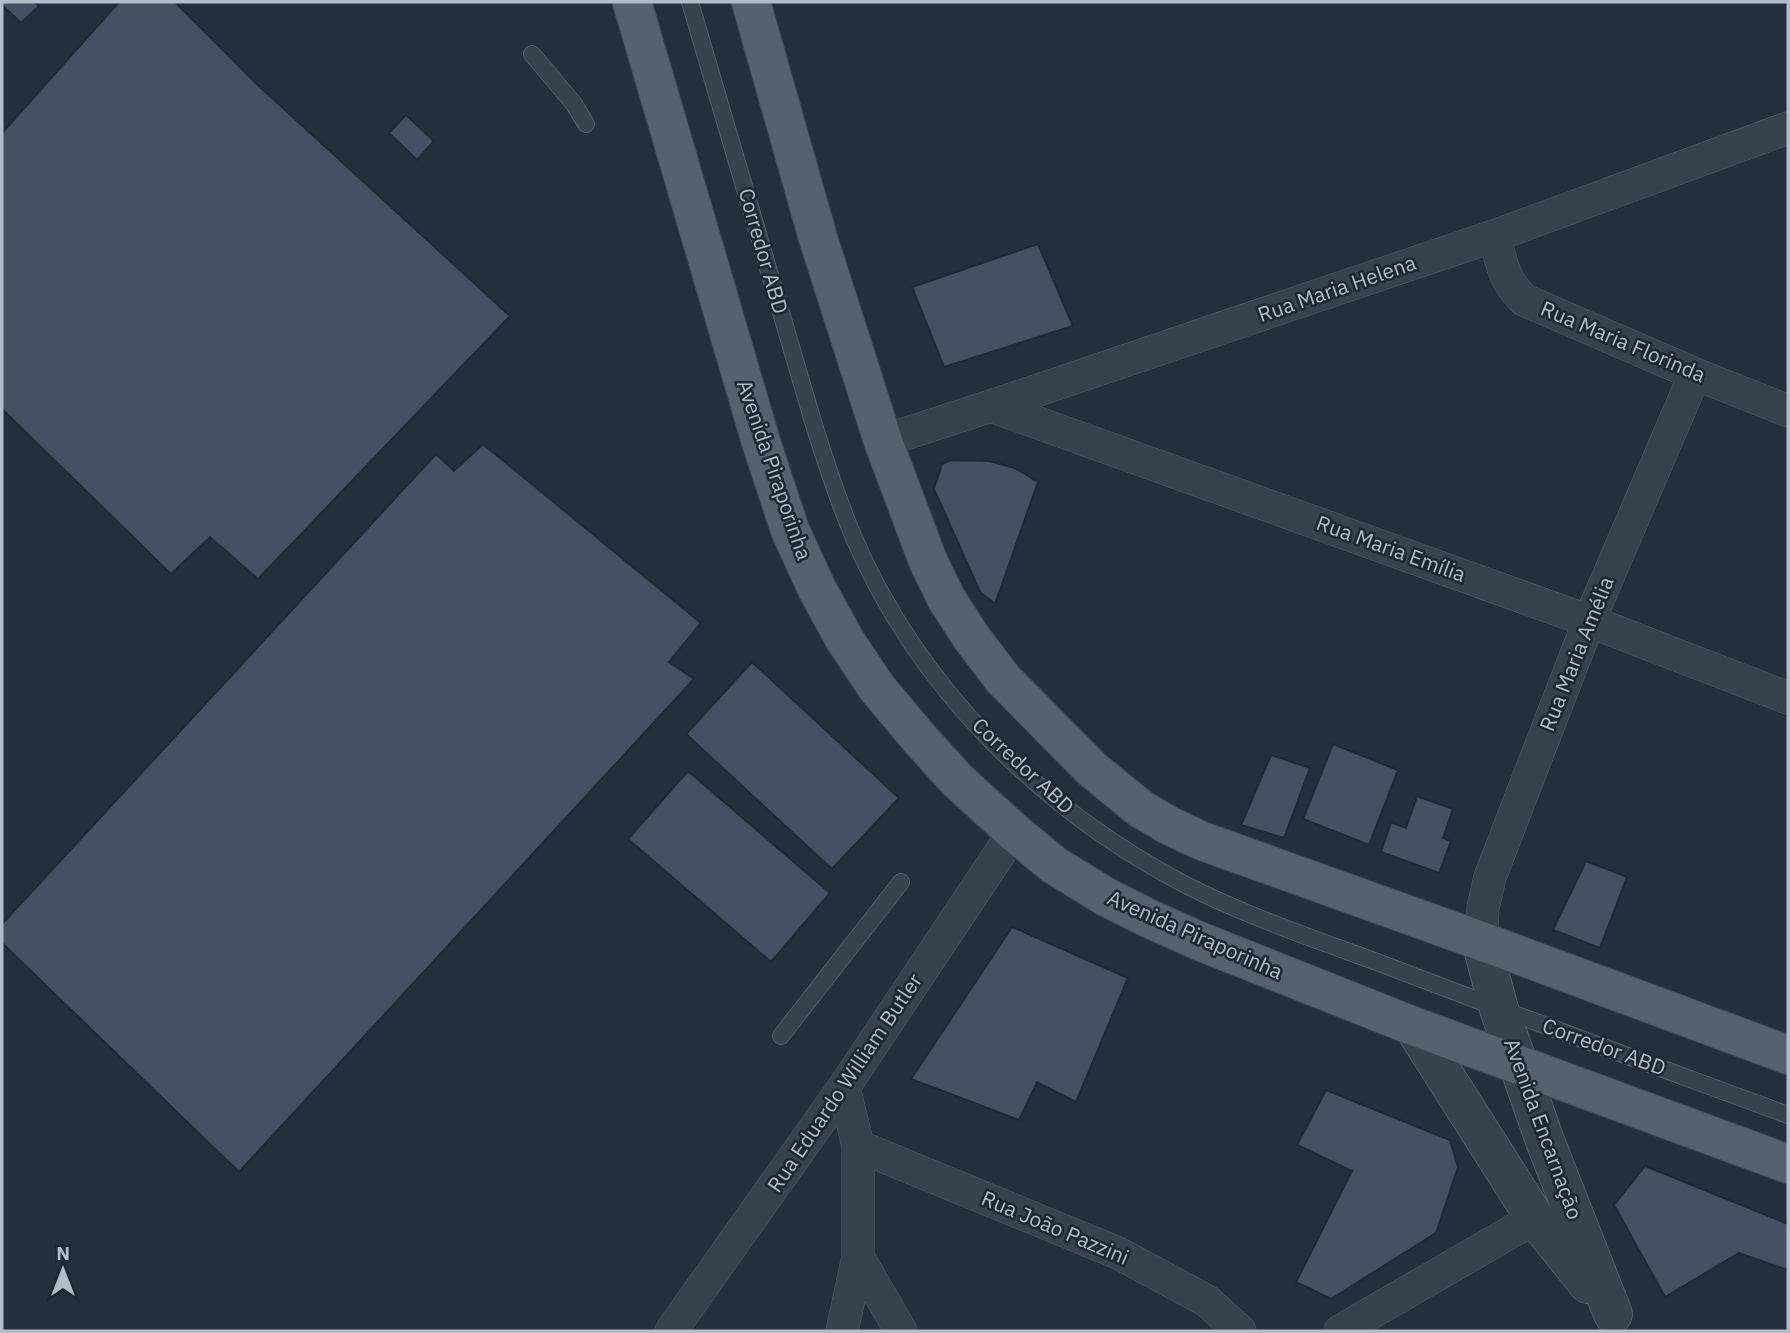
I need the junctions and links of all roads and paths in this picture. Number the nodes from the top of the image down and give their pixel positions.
1 (632, 2) edge
2 (690, 2) edge
3 (751, 2) edge
4 (532, 54) dead end
5 (586, 124) dead end
6 (1788, 128) edge
7 (1494, 236) junction
8 (1695, 374) junction
9 (991, 406) junction
10 (1788, 411) edge
11 (883, 441) junction
12 (1589, 621) junction
13 (1788, 698) edge
14 (1014, 832) junction
15 (901, 882) dead end
16 (1481, 941) junction
17 (1499, 1009) junction
18 (1413, 1026) junction
19 (781, 1036) dead end
20 (1788, 1055) edge
21 (1519, 1065) junction
22 (844, 1087) junction
23 (1788, 1115) edge
24 (858, 1146) junction
25 (1788, 1164) edge
26 (1535, 1218) junction
27 (858, 1257) junction
28 (1618, 1323) edge
29 (671, 1331) edge
30 (842, 1331) edge
31 (901, 1331) edge
32 (1240, 1331) edge
33 (1340, 1331) edge

1 - 14 main road, Avenida Piraporinha
2 - 17 lane, Corredor ABD
3 - 11 main road
4 - 5 lane
6 - 7 street, Rua Maria Helena
7 - 8 street, Rua Maria Florinda
7 - 9 street, Rua Maria Helena
8 - 10 street, Rua Maria Florinda
8 - 12 street, Rua Maria Amélia
9 - 11 street, Rua Maria Helena
9 - 12 street, Rua Maria Emília
11 - 16 main road
12 - 13 street, Rua Maria Emília
12 - 16 street, Rua Maria Amélia
14 - 18 main road, Avenida Piraporinha
14 - 22 street, Rua Eduardo William Butler
15 - 19 lane
16 - 17 street, Avenida Encarnação
16 - 20 main road
17 - 21 street, Avenida Encarnação
17 - 23 lane, Corredor ABD
18 - 21 main road, Avenida Piraporinha
18 - 26 street, Avenida Encarnação
21 - 25 main road, Avenida Piraporinha
21 - 28 street, Avenida Encarnação
22 - 24 street
22 - 29 street, Rua Eduardo William Butler
24 - 27 street
24 - 32 street, Rua João Pazzini
26 - 28 street, Avenida Encarnação
26 - 33 street
27 - 30 street
27 - 31 street

